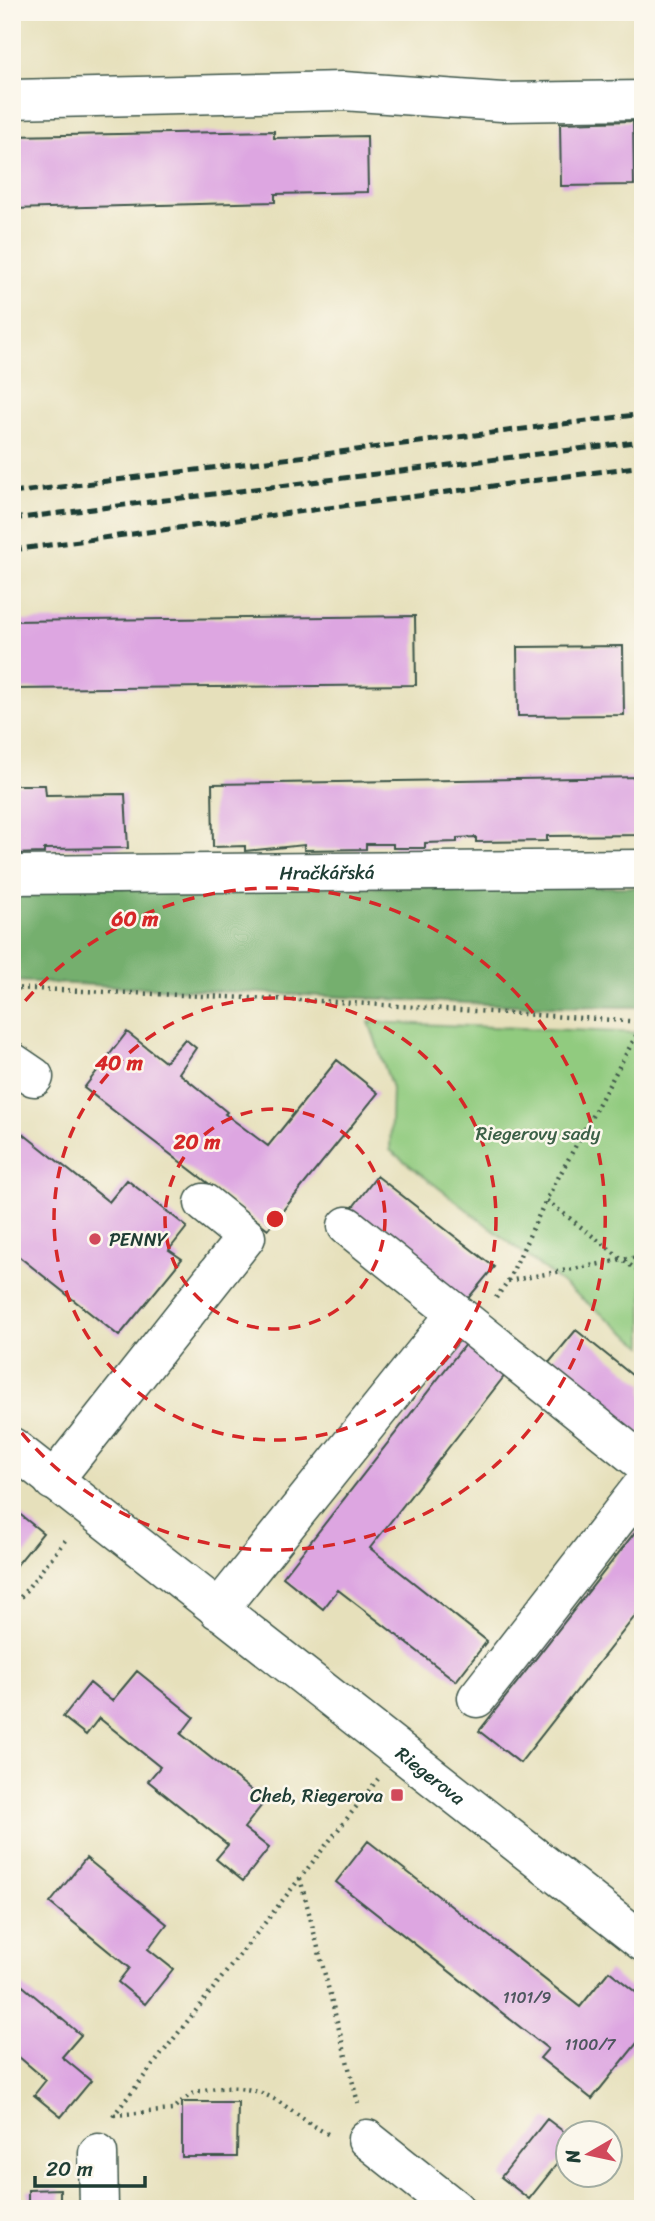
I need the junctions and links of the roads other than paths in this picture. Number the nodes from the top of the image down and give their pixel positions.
1 (12, 99) edge
2 (643, 100) edge
3 (643, 869) edge
4 (12, 875) edge
5 (204, 1203) dead end
6 (346, 1226) dead end
7 (463, 1322) junction
8 (12, 1447) edge
9 (643, 1463) edge
10 (53, 1481) junction
11 (643, 1485) edge
12 (218, 1610) junction
13 (477, 1698) dead end
14 (643, 1942) edge
15 (367, 2139) road end
16 (98, 2153) dead end
17 (99, 2209) edge
18 (454, 2209) edge

1 - 2 street
3 - 4 street, Hračkářská
5 - 10 street
6 - 7 street
7 - 9 street
7 - 12 street
8 - 10 street, Riegerova
10 - 12 street, Riegerova
11 - 13 street
12 - 14 street, Riegerova
15 - 18 street
16 - 17 street

